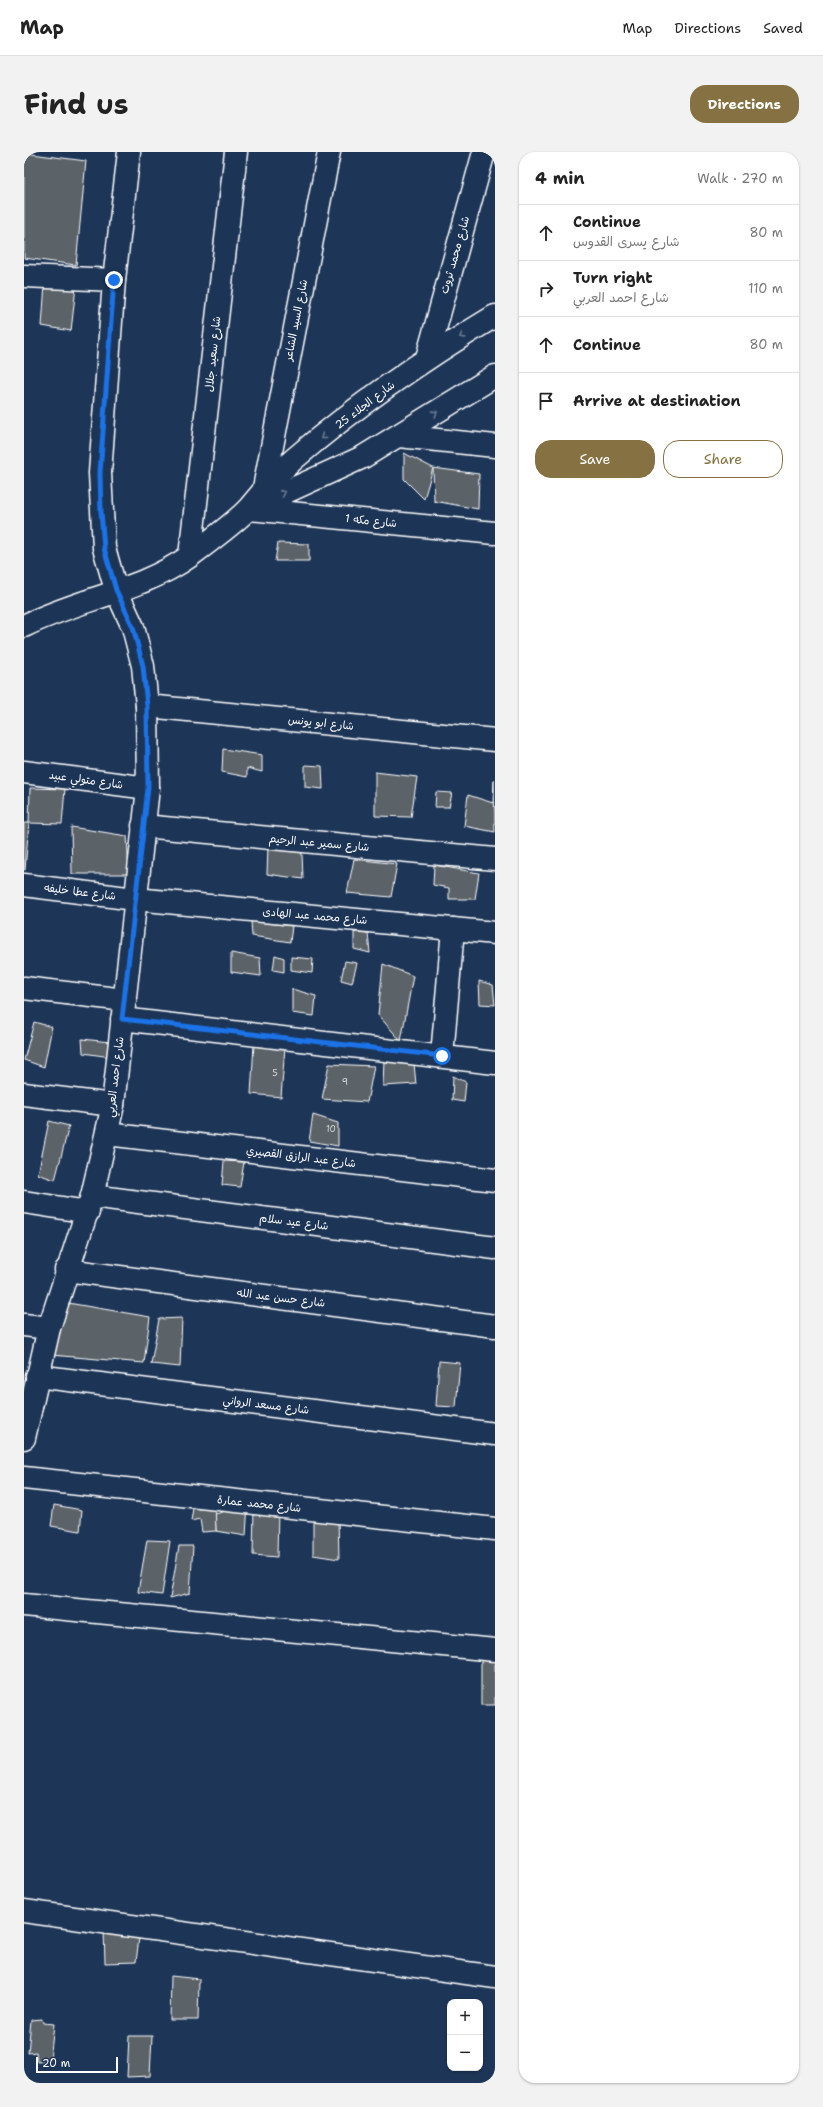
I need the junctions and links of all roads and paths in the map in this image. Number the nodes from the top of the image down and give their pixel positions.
1 (130, 152) edge
2 (236, 152) edge
3 (329, 152) edge
4 (484, 152) edge
5 (24, 276) edge
6 (114, 280) junction
7 (495, 316) edge
8 (427, 358) junction
9 (495, 376) edge
10 (399, 436) junction
11 (495, 446) edge
12 (264, 488) junction
13 (248, 509) junction
14 (495, 533) edge
15 (190, 556) junction
16 (116, 590) junction
17 (24, 626) edge
18 (147, 706) junction
19 (495, 740) edge
20 (24, 772) edge
21 (148, 788) junction
22 (143, 826) junction
23 (495, 859) edge
24 (24, 885) edge
25 (135, 899) junction
26 (453, 929) junction
27 (495, 933) edge
28 (24, 988) edge
29 (123, 1010) junction
30 (442, 1056) junction
31 (495, 1063) edge
32 (24, 1094) edge
33 (113, 1105) junction
34 (107, 1134) junction
35 (495, 1180) edge
36 (24, 1202) edge
37 (90, 1204) junction
38 (495, 1248) edge
39 (66, 1270) junction
40 (24, 1324) edge
41 (495, 1326) edge
42 (49, 1328) junction
43 (38, 1376) junction
44 (25, 1430) edge
45 (495, 1434) edge
46 (24, 1478) edge
47 (495, 1529) edge
48 (24, 1605) edge
49 (495, 1650) edge
50 (24, 1910) edge
51 (495, 1977) edge

1 - 6 street, شارع احمد العربي
2 - 15 street, شارع سعيد جلال
3 - 12 street, شارع السيد الشاعر
4 - 8 street, شارع محمد ثروت
5 - 6 street
6 - 16 street, شارع احمد العربي
7 -> 8 street, شارع الجلاء 25
8 -> 12 street, شارع الجلاء 25
10 -> 9 street, شارع الجلاء 25
10 - 11 street
13 -> 10 street, شارع الجلاء 25
12 - 13 street, شارع الجلاء 25
13 - 14 street, شارع مكه 1
13 - 15 street, شارع الجلاء 25
15 - 16 street, شارع الجلاء 25
16 - 17 street, شارع الجلاء 25
16 - 18 street, شارع احمد العربي
18 - 19 street, شارع ابو يونس
18 - 21 street, شارع احمد العربي
20 - 21 street, شارع متولي عبيد
21 - 22 street, شارع احمد العربي
22 - 23 street, شارع سمير عبد الرحيم
22 - 25 street, شارع احمد العربي
24 - 25 street, شارع عطا خليفه
25 - 26 street, شارع محمد عبد الهادى
25 - 29 street, شارع احمد العربي
26 - 27 street, شارع محمد عبد الهادى
26 - 30 street
28 - 29 street
29 - 30 street
29 - 33 street, شارع احمد العربي
30 - 31 street
32 - 33 street
33 - 34 street, شارع احمد العربي
34 - 35 street, شارع عبد الرازق القصيري
34 - 37 street, شارع احمد العربي
36 - 37 street, شارع عيد سلام
37 - 38 street, شارع عيد سلام
37 - 39 street, شارع احمد العربي
39 - 41 street, شارع حسن عبد الله
39 - 42 street, شارع احمد العربي
40 - 42 street
42 - 43 street, شارع احمد العربي
43 - 44 street, شارع احمد العربي
43 - 45 street, شارع مسعد الرواني
46 - 47 street, شارع محمد عمارة
48 - 49 street
50 - 51 street

